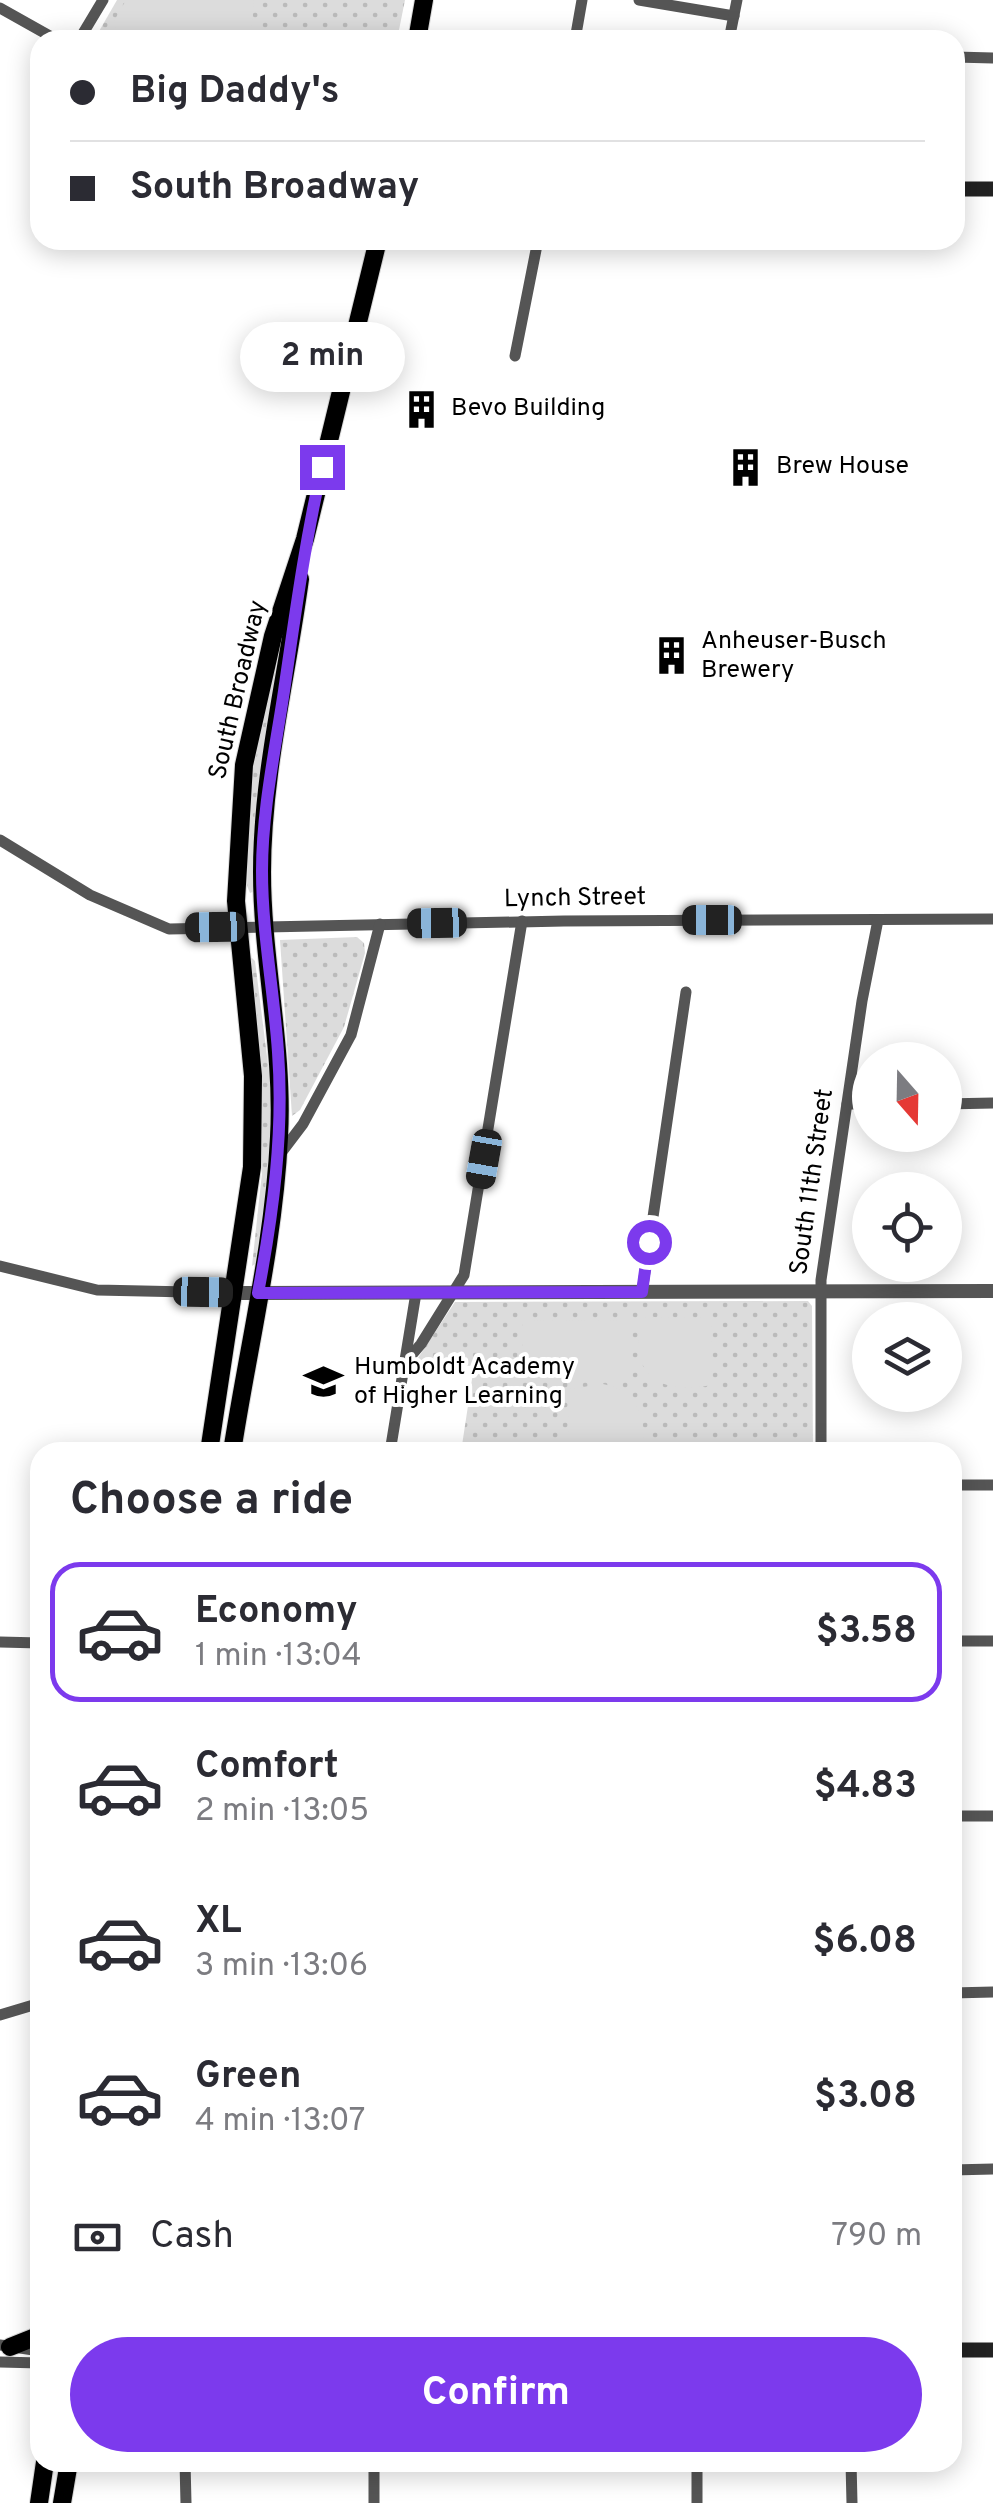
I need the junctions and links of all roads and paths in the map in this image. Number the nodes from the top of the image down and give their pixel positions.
1 (103, 0) edge
2 (424, 0) edge
3 (582, 0) edge
4 (639, 0) edge
5 (737, 0) edge
6 (0, 8) edge
7 (734, 16) junction
8 (39, 30) edge
9 (85, 30) edge
10 (418, 30) edge
11 (576, 30) edge
12 (731, 30) edge
13 (965, 58) edge
14 (993, 58) edge
15 (965, 189) edge
16 (993, 189) edge
17 (376, 250) edge
18 (536, 250) edge
19 (515, 356) dead end
20 (305, 539) junction
21 (0, 840) edge
22 (993, 919) edge
23 (878, 920) junction
24 (522, 921) junction
25 (380, 924) junction
26 (236, 926) junction
27 (264, 926) junction
28 (686, 992) dead end
29 (993, 1103) edge
30 (847, 1104) junction
31 (852, 1104) edge
32 (962, 1104) edge
33 (278, 1157) junction
34 (0, 1266) edge
35 (820, 1291) junction
36 (993, 1291) edge
37 (416, 1292) junction
38 (642, 1292) junction
39 (235, 1293) junction
40 (258, 1293) junction
41 (455, 1293) junction
42 (404, 1364) junction
43 (211, 1442) edge
44 (234, 1442) edge
45 (392, 1442) edge
46 (821, 1442) edge
47 (962, 1484) edge
48 (993, 1484) edge
49 (962, 1641) edge
50 (993, 1641) edge
51 (0, 1642) edge
52 (30, 1642) edge
53 (962, 1816) edge
54 (993, 1816) edge
55 (993, 1992) edge
56 (962, 1993) edge
57 (30, 2006) edge
58 (0, 2015) edge
59 (993, 2169) edge
60 (962, 2170) edge
61 (30, 2339) edge
62 (30, 2350) edge
63 (962, 2350) edge
64 (993, 2350) edge
65 (4, 2351) edge
66 (30, 2360) edge
67 (44, 2472) edge
68 (67, 2472) edge
69 (186, 2472) edge
70 (374, 2472) edge
71 (697, 2472) edge
72 (851, 2472) edge
73 (39, 2503) edge
74 (62, 2503) edge
75 (186, 2503) edge
76 (374, 2503) edge
77 (696, 2503) edge
78 (852, 2503) edge

1 - 9 street
2 - 10 main road
3 - 11 street
4 - 7 street
5 - 7 street
6 - 8 street
7 - 12 street
13 - 14 street
15 - 16 main road
17 - 20 main road, South Broadway
18 - 19 street
20 - 26 main road, South Broadway
20 - 27 main road, South Broadway
21 - 26 street, Lynch Street
22 - 23 street, Lynch Street
23 - 24 street, Lynch Street
23 - 30 street, South 11th Street
24 - 25 street, Lynch Street
24 - 41 street
25 - 27 street, Lynch Street
25 - 33 street
26 - 27 street, Lynch Street
26 - 39 main road, South Broadway
27 - 33 main road, South Broadway
28 - 38 street
29 - 32 street
30 - 31 street
30 - 35 street, South 11th Street
33 - 40 main road, South Broadway
34 - 39 street
35 - 36 street
35 - 38 street
35 - 46 street, South 11th Street
37 - 40 street
37 - 41 street
37 - 42 street
38 - 41 street
39 - 40 street
39 - 43 main road, South Broadway
40 - 44 main road, South Broadway
41 - 42 street
42 - 45 street
47 - 48 street
49 - 50 street
51 - 52 street
53 - 54 street
55 - 56 street
57 - 58 street
59 - 60 street
61 - 65 main road
62 - 65 street
63 - 64 main road
65 - 66 street
67 - 73 main road
68 - 74 main road
69 - 75 street
70 - 76 street
71 - 77 street
72 - 78 street

